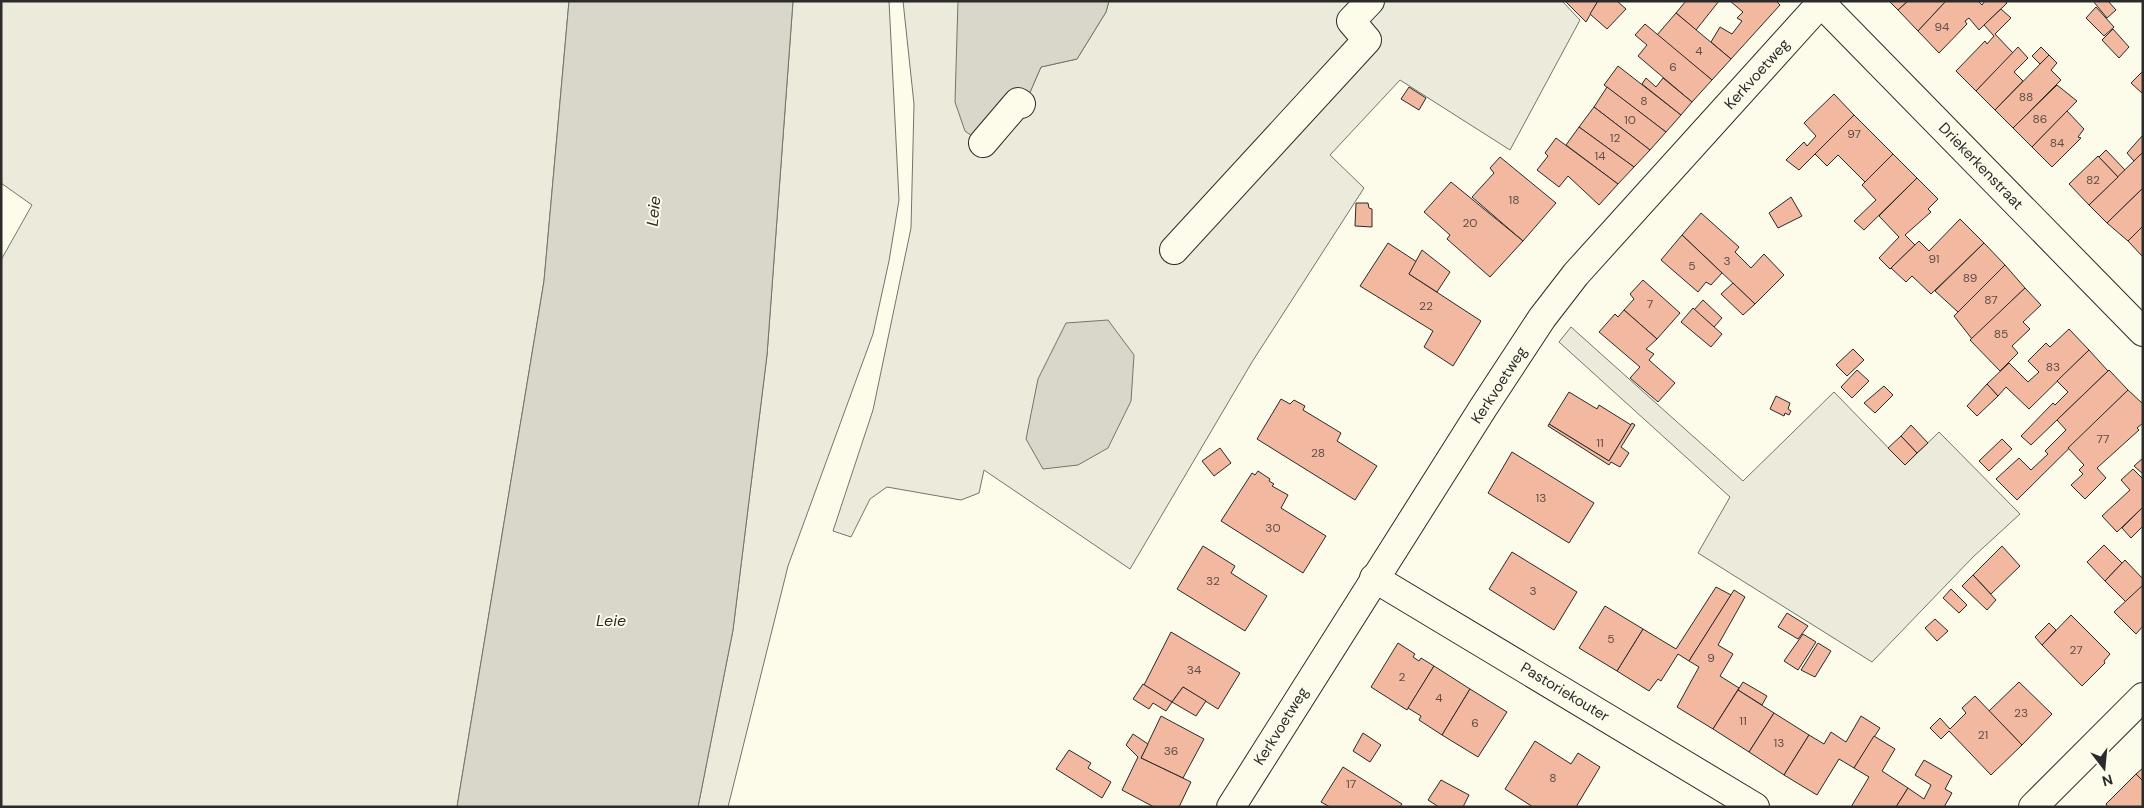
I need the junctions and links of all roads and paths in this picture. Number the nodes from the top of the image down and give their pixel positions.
1 (1370, 1) edge
2 (1820, 2) edge
3 (1020, 104) dead end
4 (983, 142) dead end
5 (1174, 250) dead end
6 (2143, 332) edge
7 (1374, 578) junction
8 (2143, 697) edge
9 (1231, 807) edge
10 (1755, 807) edge
11 (2033, 807) edge

1 - 5 street
2 - 6 street, Driekerkenstraat
2 - 7 street, Kerkvoetweg
3 - 4 street
7 - 9 street, Kerkvoetweg
7 - 10 street, Pastoriekouter
8 - 11 street

